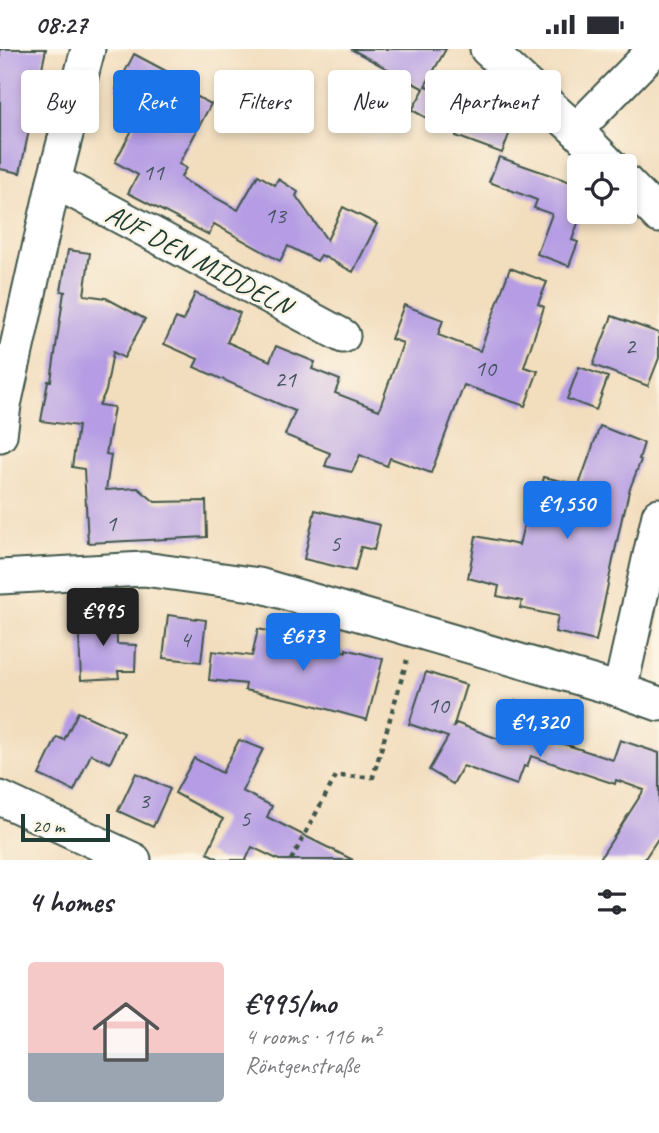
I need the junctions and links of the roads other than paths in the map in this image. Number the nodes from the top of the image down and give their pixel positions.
1 (88, 49) edge
2 (487, 49) edge
3 (655, 49) edge
4 (576, 130) junction
5 (599, 154) edge
6 (54, 181) junction
7 (637, 193) edge
8 (659, 216) edge
9 (343, 337) dead end
10 (0, 435) edge
11 (659, 515) edge
12 (0, 577) edge
13 (620, 690) junction
14 (659, 704) edge
15 (0, 798) edge
16 (134, 860) edge

1 - 6 street
2 - 4 street
3 - 4 street
4 - 5 street
6 - 9 street, AUF DEN MIDDELN
6 - 10 street
7 - 8 street
11 - 13 street
12 - 13 street
13 - 14 street
15 - 16 street

